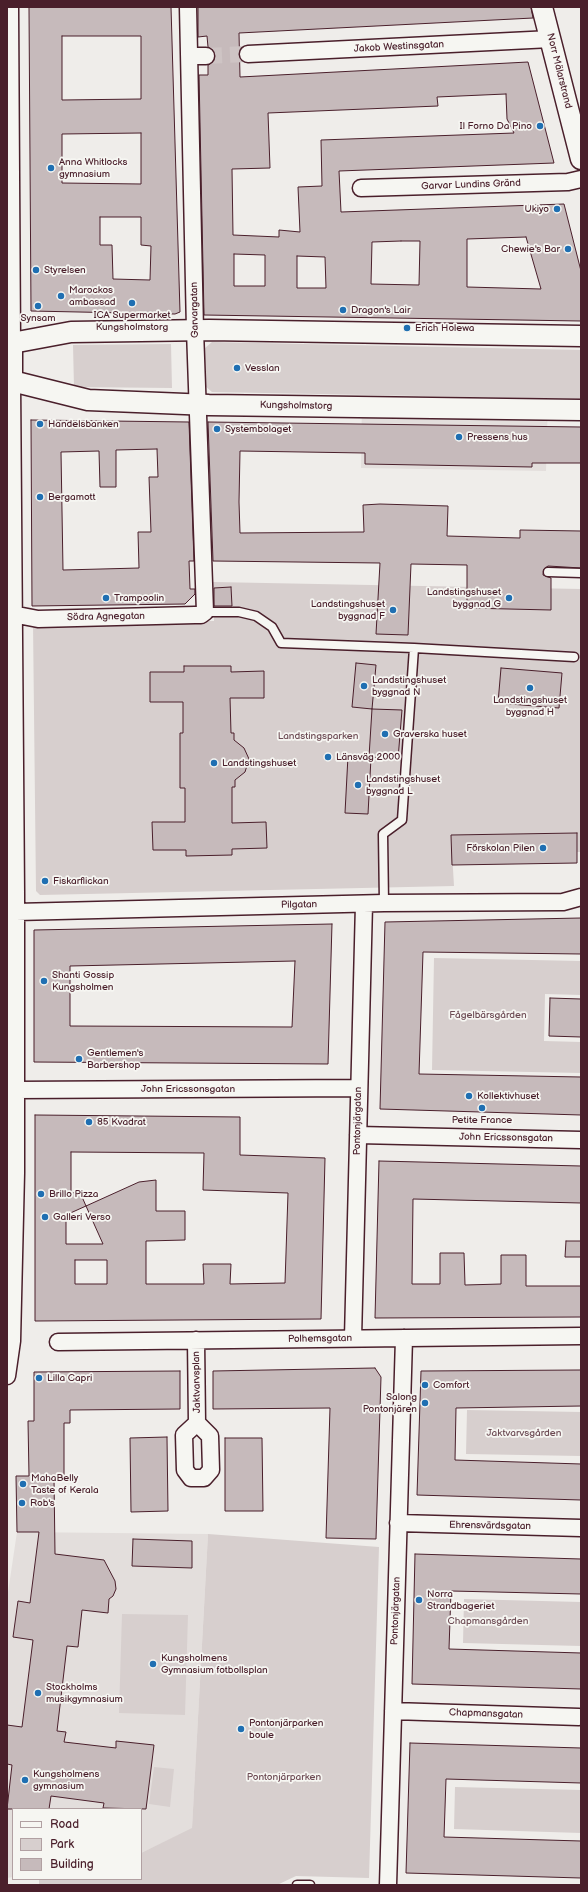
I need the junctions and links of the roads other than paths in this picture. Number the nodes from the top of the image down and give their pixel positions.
1 (10, 7) edge
2 (188, 7) edge
3 (542, 7) edge
4 (551, 39) junction
5 (248, 54) tunnel mouth
6 (189, 56) junction
7 (206, 56) tunnel mouth
8 (9, 130) edge
9 (581, 159) edge
10 (581, 179) edge
11 (361, 188) dead end
12 (195, 330) junction
13 (581, 336) edge
14 (12, 343) junction
15 (11, 370) edge
16 (198, 404) junction
17 (581, 410) edge
18 (548, 572) dead end
19 (581, 573) edge
20 (205, 612) junction
21 (10, 613) edge
22 (414, 648) junction
23 (574, 657) dead end
24 (11, 895) edge
25 (581, 897) edge
26 (384, 903) junction
27 (364, 904) junction
28 (16, 912) junction
29 (359, 1088) junction
30 (16, 1090) junction
31 (358, 1136) junction
32 (581, 1140) edge
33 (11, 1173) edge
34 (581, 1336) edge
35 (353, 1338) junction
36 (404, 1338) junction
37 (196, 1340) junction
38 (10, 1341) edge
39 (58, 1342) dead end
40 (7, 1376) edge
41 (197, 1423) dead end
42 (398, 1524) junction
43 (581, 1528) edge
44 (393, 1711) junction
45 (579, 1717) dead end
46 (297, 1885) edge
47 (310, 1885) edge
48 (388, 1885) edge

1 - 8 street
2 - 6 street, Garvargatan
3 - 4 street, Norr Mälarstrand
4 - 5 street, Jakob Westinsgatan
4 - 9 street, Norr Mälarstrand
6 - 7 street
6 - 12 street, Garvargatan
8 - 14 street
10 - 11 street, Garvar Lundins Gränd
12 - 13 street
12 - 14 street
12 - 16 street, Garvargatan
14 - 15 street
15 - 16 street, Kungsholmstorg
15 - 21 street
16 - 17 street, Kungsholmstorg
16 - 20 street, Garvargatan
18 - 19 lane
20 - 21 street, Södra Agnegatan
20 - 22 lane
21 - 24 street
22 - 23 lane
22 - 26 lane
24 - 28 street
25 - 26 street, Pilgatan
26 - 27 street, Pilgatan
27 - 28 street, Pilgatan
27 - 29 street, Pontonjärgatan
28 - 30 street
29 - 30 street, John Ericssonsgatan
29 - 31 street, Pontonjärgatan
30 - 33 street
31 - 32 street, John Ericssonsgatan
31 - 35 street, Pontonjärgatan
33 - 38 street
34 - 36 street, Polhemsgatan
35 - 36 street, Polhemsgatan
35 - 37 street, Polhemsgatan
36 - 42 street, Pontonjärgatan
37 - 39 street, Polhemsgatan
37 - 41 street, Jaktvarvsplan
38 - 40 street
42 - 43 street, Ehrensvärdsgatan
42 - 44 street, Pontonjärgatan
44 - 45 street, Chapmansgatan
44 - 48 street, Pontonjärgatan
46 - 47 lane

